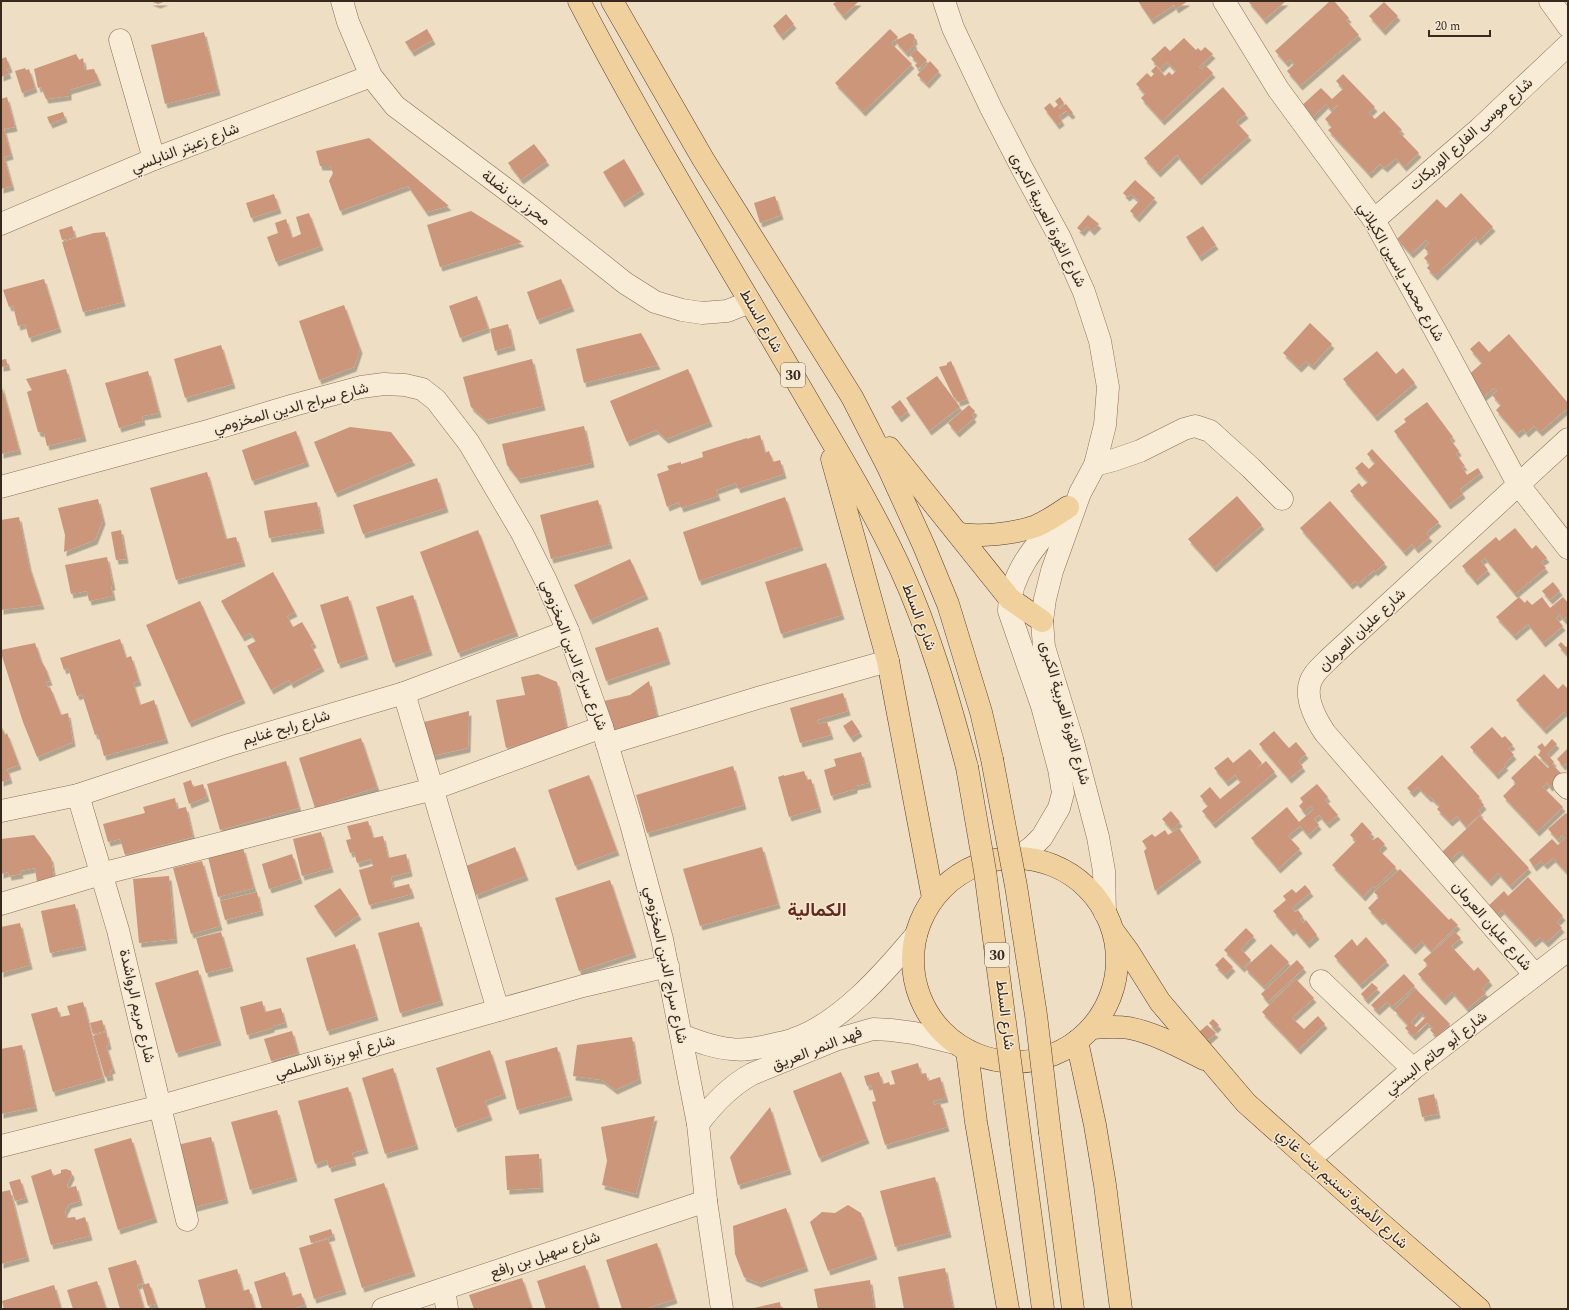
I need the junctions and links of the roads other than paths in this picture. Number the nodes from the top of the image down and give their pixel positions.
1 (342, 1) edge
2 (579, 1) edge
3 (612, 1) edge
4 (944, 1) edge
5 (1224, 1) edge
6 (1550, 1) edge
7 (1568, 26) edge
8 (120, 40) dead end
9 (1568, 45) edge
10 (371, 76) junction
11 (154, 159) junction
12 (1374, 220) junction
13 (1, 224) edge
14 (750, 302) junction
15 (852, 397) junction
16 (825, 430) junction
17 (1568, 439) edge
18 (1096, 465) junction
19 (1518, 484) junction
20 (1, 487) edge
21 (1074, 500) junction
22 (1282, 500) dead end
23 (959, 534) junction
24 (1568, 548) edge
25 (1010, 599) junction
26 (1042, 621) junction
27 (568, 631) junction
28 (888, 661) junction
29 (404, 693) junction
30 (604, 735) junction
31 (433, 789) junction
32 (78, 795) junction
33 (1, 811) edge
34 (1017, 858) junction
35 (101, 874) junction
36 (933, 898) junction
37 (1, 904) edge
38 (1109, 921) junction
39 (916, 934) junction
40 (1568, 950) edge
41 (668, 966) junction
42 (1536, 976) junction
43 (1321, 981) dead end
44 (498, 1010) junction
45 (1084, 1034) junction
46 (681, 1035) junction
47 (961, 1046) junction
48 (797, 1047) junction
49 (1212, 1062) junction
50 (1413, 1069) junction
51 (161, 1106) junction
52 (698, 1124) junction
53 (1, 1146) edge
54 (1309, 1160) junction
55 (706, 1201) junction
56 (187, 1220) dead end
57 (446, 1299) edge
58 (383, 1309) edge
59 (722, 1309) edge
60 (1008, 1309) edge
61 (1043, 1309) edge
62 (1073, 1309) edge
63 (1121, 1309) edge
64 (1479, 1309) edge

1 - 10 street, محرز بن نضلة
2 - 14 main road, شارع السلط / 30
3 - 15 main road, شارع السلط / 30
4 - 18 street, شارع الثورة العربية الكبرى
5 - 12 street, شارع محمد ياسين الكيلاني
6 - 7 street
8 - 11 street
9 - 12 street, شارع موسى الفارع الوريكات
10 - 11 street, شارع زعيتر النابلسي
10 - 14 street, محرز بن نضلة
11 - 13 street, شارع زعيتر النابلسي
12 - 19 street, شارع محمد ياسين الكيلاني
14 - 16 main road, شارع السلط / 30
15 - 23 main road
15 - 62 main road, شارع السلط / 30, bridge
16 - 28 main road
16 - 61 main road, شارع السلط / 30, bridge
17 - 19 street, شارع عليان العرمان
18 - 21 street, شارع الثورة العربية الكبرى
18 - 22 street
19 - 24 street, شارع محمد ياسين الكيلاني
19 - 42 street, شارع عليان العرمان
20 - 27 street, شارع سراج الدين المخزومي
21 - 23 main road
21 - 25 street, شارع الثورة العربية الكبرى
21 - 26 street, شارع الثورة العربية الكبرى
23 - 25 main road
25 - 26 main road
25 - 34 street, شارع الثورة العربية الكبرى
26 - 38 street, شارع الثورة العربية الكبرى
27 - 29 street, شارع رابح غنايم
27 - 30 street, شارع سراج الدين المخزومي
28 - 30 street
28 - 36 main road
29 - 31 street
29 - 32 street, شارع رابح غنايم
30 - 31 street
30 - 41 street, شارع سراج الدين المخزومي
31 - 35 street
31 - 44 street
32 - 33 street, شارع رابح غنايم
32 - 35 street, شارع مريم الرواشدة
34 - 36 main road, شارع الأميرة تسنيم بنت غازي
34 - 38 main road, شارع الأميرة تسنيم بنت غازي
35 - 37 street
35 - 51 street, شارع مريم الرواشدة
36 - 39 main road, شارع الأميرة تسنيم بنت غازي
38 - 45 main road
38 - 49 main road, شارع الأميرة تسنيم بنت غازي
39 - 47 main road, شارع الأميرة تسنيم بنت غازي
39 - 48 street, فهد النمر العريق
40 - 42 street, شارع أبو حاتم البستي
41 - 44 street, شارع أبو برزة الأسلمي
41 - 46 street, شارع سراج الدين المخزومي
42 - 50 street, شارع أبو حاتم البستي
43 - 50 street
44 - 51 street, شارع أبو برزة الأسلمي
45 - 47 main road, شارع الأميرة تسنيم بنت غازي
45 - 49 main road, شارع الأميرة تسنيم بنت غازي
45 - 63 main road
46 - 48 street, فهد النمر العريق
46 - 52 street, شارع سراج الدين المخزومي
47 - 48 street, فهد النمر العريق
47 - 60 main road
48 - 52 street, فهد النمر العريق
49 - 54 main road, شارع الأميرة تسنيم بنت غازي
50 - 54 street, شارع أبو حاتم البستي
51 - 53 street, شارع أبو برزة الأسلمي
51 - 56 street, شارع مريم الرواشدة
52 - 55 street, شارع سراج الدين المخزومي
54 - 64 main road, شارع الأميرة تسنيم بنت غازي
55 - 57 street, شارع سهيل بن رافع
55 - 59 street, شارع سراج الدين المخزومي
57 - 58 street, شارع سهيل بن رافع

